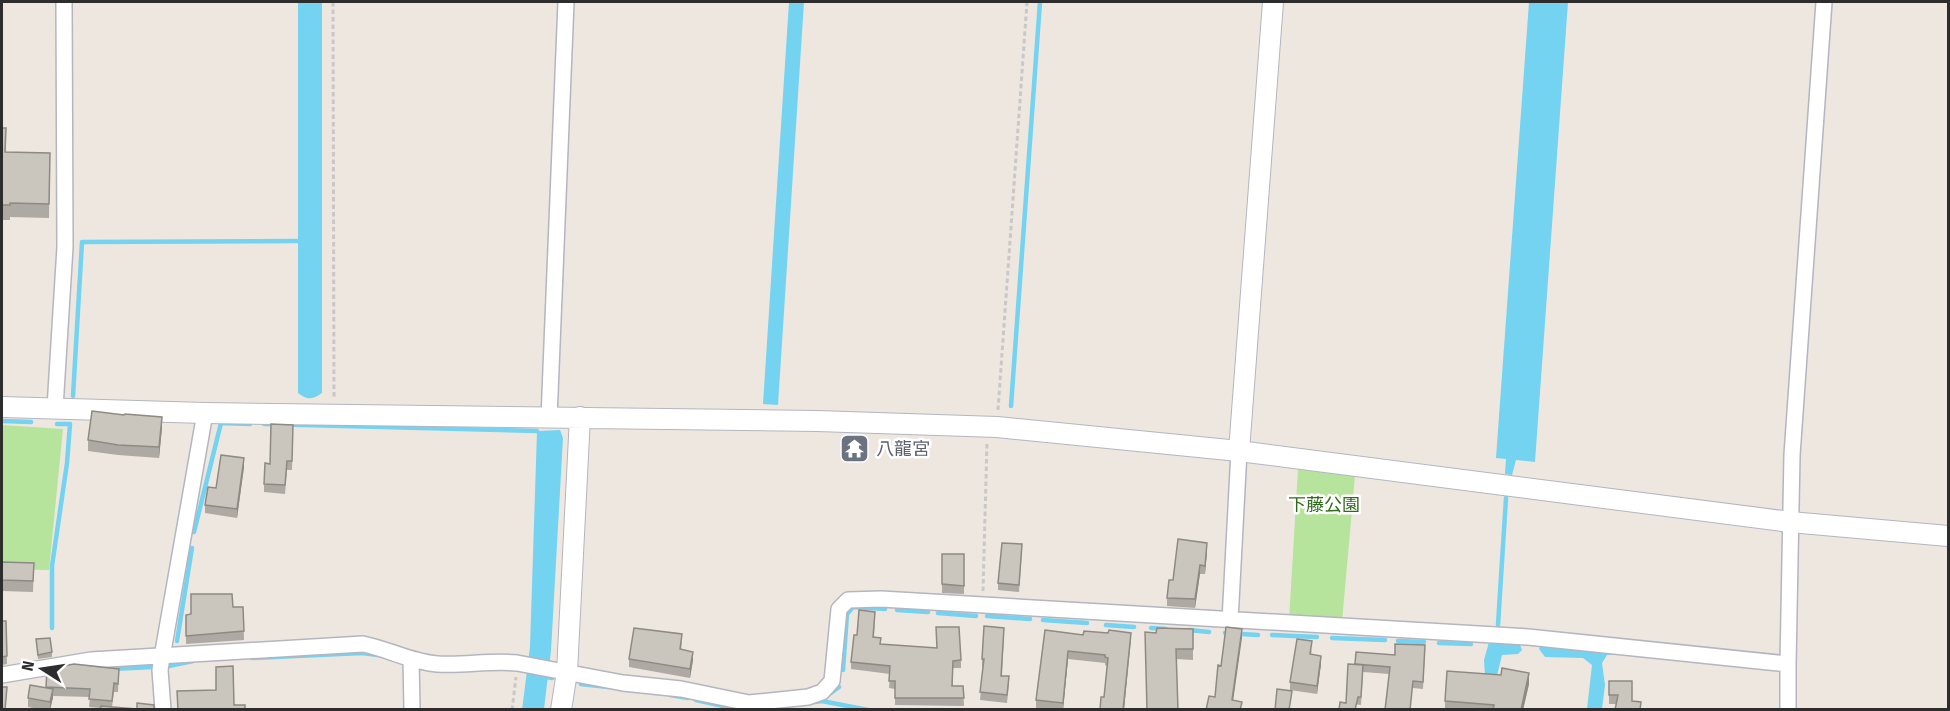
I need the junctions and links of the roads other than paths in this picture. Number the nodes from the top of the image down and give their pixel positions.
1 (64, 2) edge
2 (566, 2) edge
3 (1273, 2) edge
4 (1824, 2) edge
5 (2, 407) edge
6 (55, 408) junction
7 (205, 413) junction
8 (580, 417) junction
9 (549, 418) junction
10 (1239, 451) junction
11 (1790, 522) junction
12 (1948, 536) edge
13 (1230, 621) junction
14 (162, 657) junction
15 (411, 659) junction
16 (1788, 664) junction
17 (560, 671) junction
18 (2, 675) edge
19 (163, 710) edge
20 (412, 710) edge
21 (561, 710) edge
22 (1788, 710) edge

1 - 6 street
2 - 9 street
3 - 10 street
4 - 11 street
5 - 6 street
6 - 7 street
7 - 9 street
7 - 14 street
8 - 9 street
8 - 10 street
8 - 17 street
10 - 11 street
10 - 13 street
11 - 12 street
11 - 16 street
13 - 16 street
13 - 17 street
14 - 15 street
14 - 18 street
14 - 19 street
15 - 17 street
15 - 20 street
16 - 22 street
17 - 21 street

